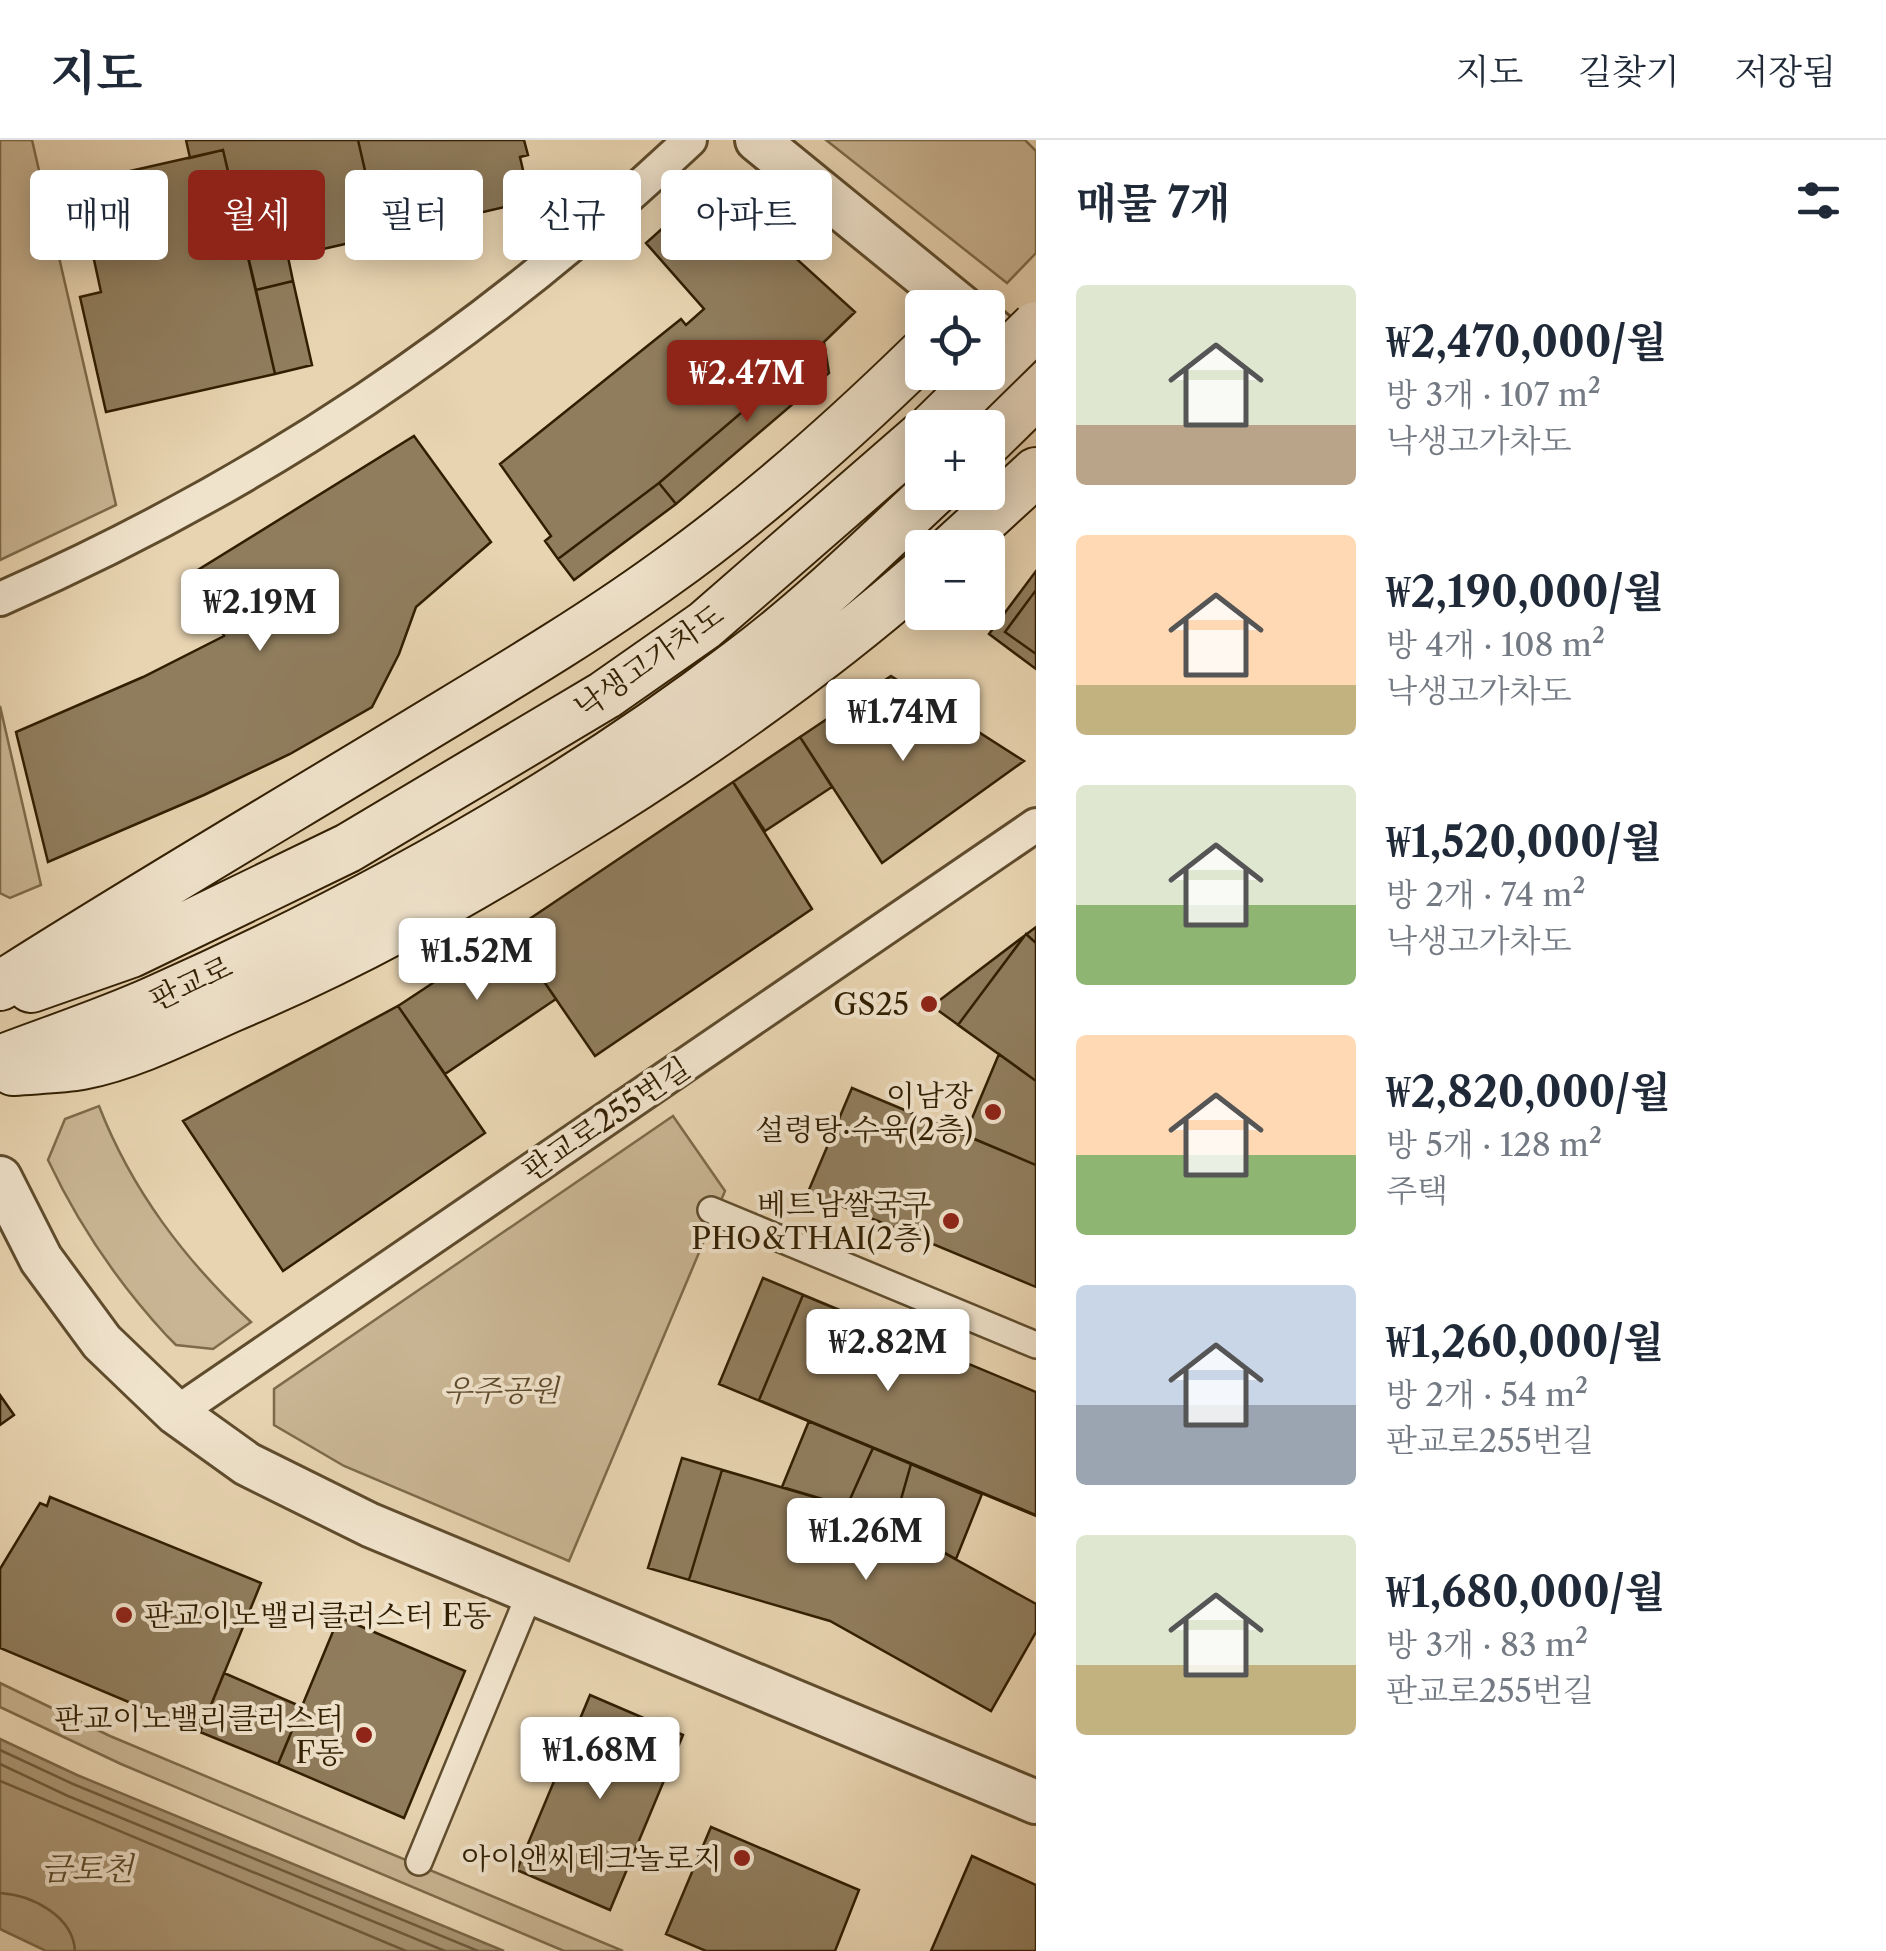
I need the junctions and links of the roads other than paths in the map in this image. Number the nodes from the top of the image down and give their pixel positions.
1 (690, 140) edge
2 (757, 140) edge
3 (941, 290) edge
4 (1036, 326) edge
5 (1005, 341) edge
6 (1035, 365) edge
7 (905, 371) edge
8 (1036, 394) edge
9 (952, 410) edge
10 (1005, 425) edge
11 (905, 451) edge
12 (1036, 472) edge
13 (912, 510) edge
14 (973, 530) edge
15 (905, 589) edge
16 (0, 599) edge
17 (1036, 825) edge
18 (348, 848) joint
19 (375, 892) joint
20 (0, 986) edge
21 (0, 999) edge
22 (0, 1060) edge
23 (0, 1072) edge
24 (0, 1178) edge
25 (711, 1210) dead end
26 (1036, 1345) edge
27 (176, 1413) junction
28 (530, 1594) junction
29 (1036, 1802) edge
30 (419, 1862) dead end

1 - 16 street
2 - 3 street
4 - 9 main road, bridge
5 - 6 street
7 - 20 main road
8 - 10 main road
11 - 18 main road, 낙생고가차도
12 - 14 main road
13 - 19 main road, 낙생고가차도
15 - 23 main road
17 - 27 street, 판교로255번길
18 - 21 main road, 판교로
19 - 22 main road, 판교로
24 - 27 street
25 - 26 street
27 - 28 street
28 - 29 street
28 - 30 street

